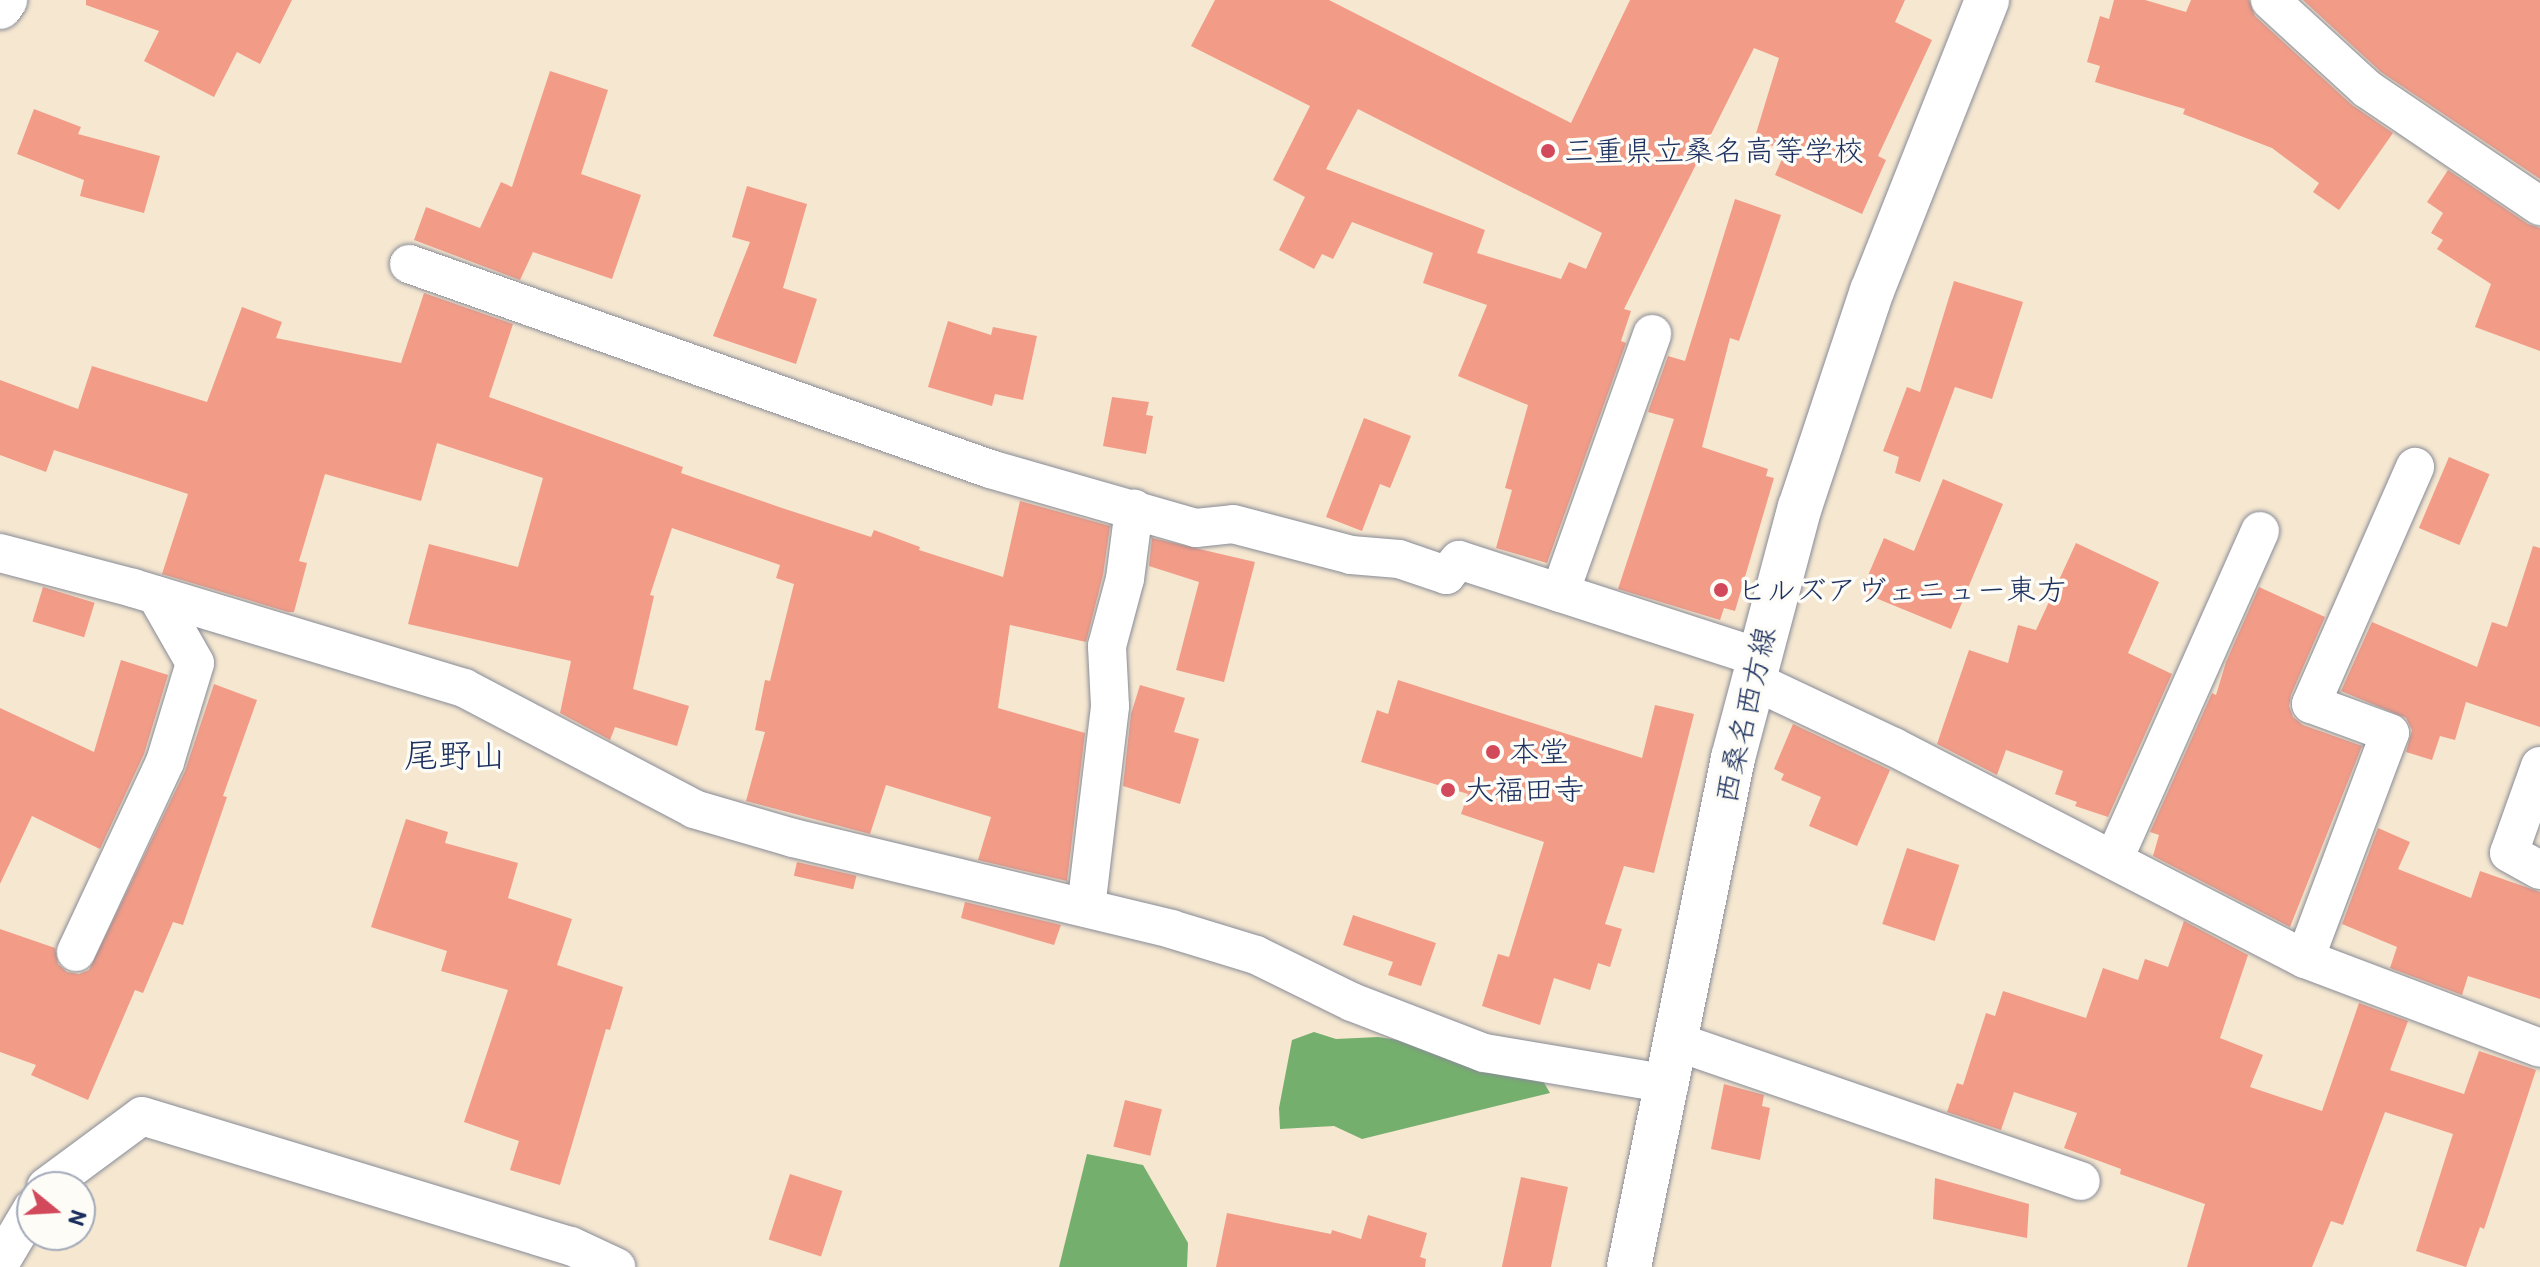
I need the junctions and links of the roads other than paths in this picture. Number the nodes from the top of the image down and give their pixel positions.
1 (5, 0) edge
2 (1987, 0) edge
3 (2270, 0) edge
4 (0, 7) edge
5 (2540, 206) edge
6 (409, 264) dead end
7 (1652, 334) dead end
8 (2415, 467) dead end
9 (1134, 509) junction
10 (2260, 531) dead end
11 (0, 553) edge
12 (1560, 593) junction
13 (156, 595) junction
14 (1755, 669) junction
15 (2540, 766) edge
16 (2114, 859) junction
17 (2540, 870) edge
18 (1086, 908) junction
19 (76, 952) dead end
20 (2305, 959) junction
21 (1677, 1042) junction
22 (2540, 1048) edge
23 (1669, 1084) junction
24 (68, 1171) edge
25 (2081, 1181) dead end
26 (16, 1236) edge
27 (0, 1263) edge
28 (616, 1267) edge
29 (1629, 1267) edge

1 - 4 street
2 - 14 street, 西桑名西方線
3 - 5 street
6 - 9 street
7 - 12 street
8 - 20 street
9 - 12 street
9 - 18 street
10 - 16 street
11 - 13 street
12 - 14 street
13 - 18 street
13 - 19 street
14 - 16 street
14 - 21 street, 西桑名西方線
15 - 17 street
16 - 20 street
18 - 23 street
20 - 22 street
21 - 23 street, 西桑名西方線
21 - 25 street
23 - 29 street, 西桑名西方線
24 - 28 street
26 - 27 street

